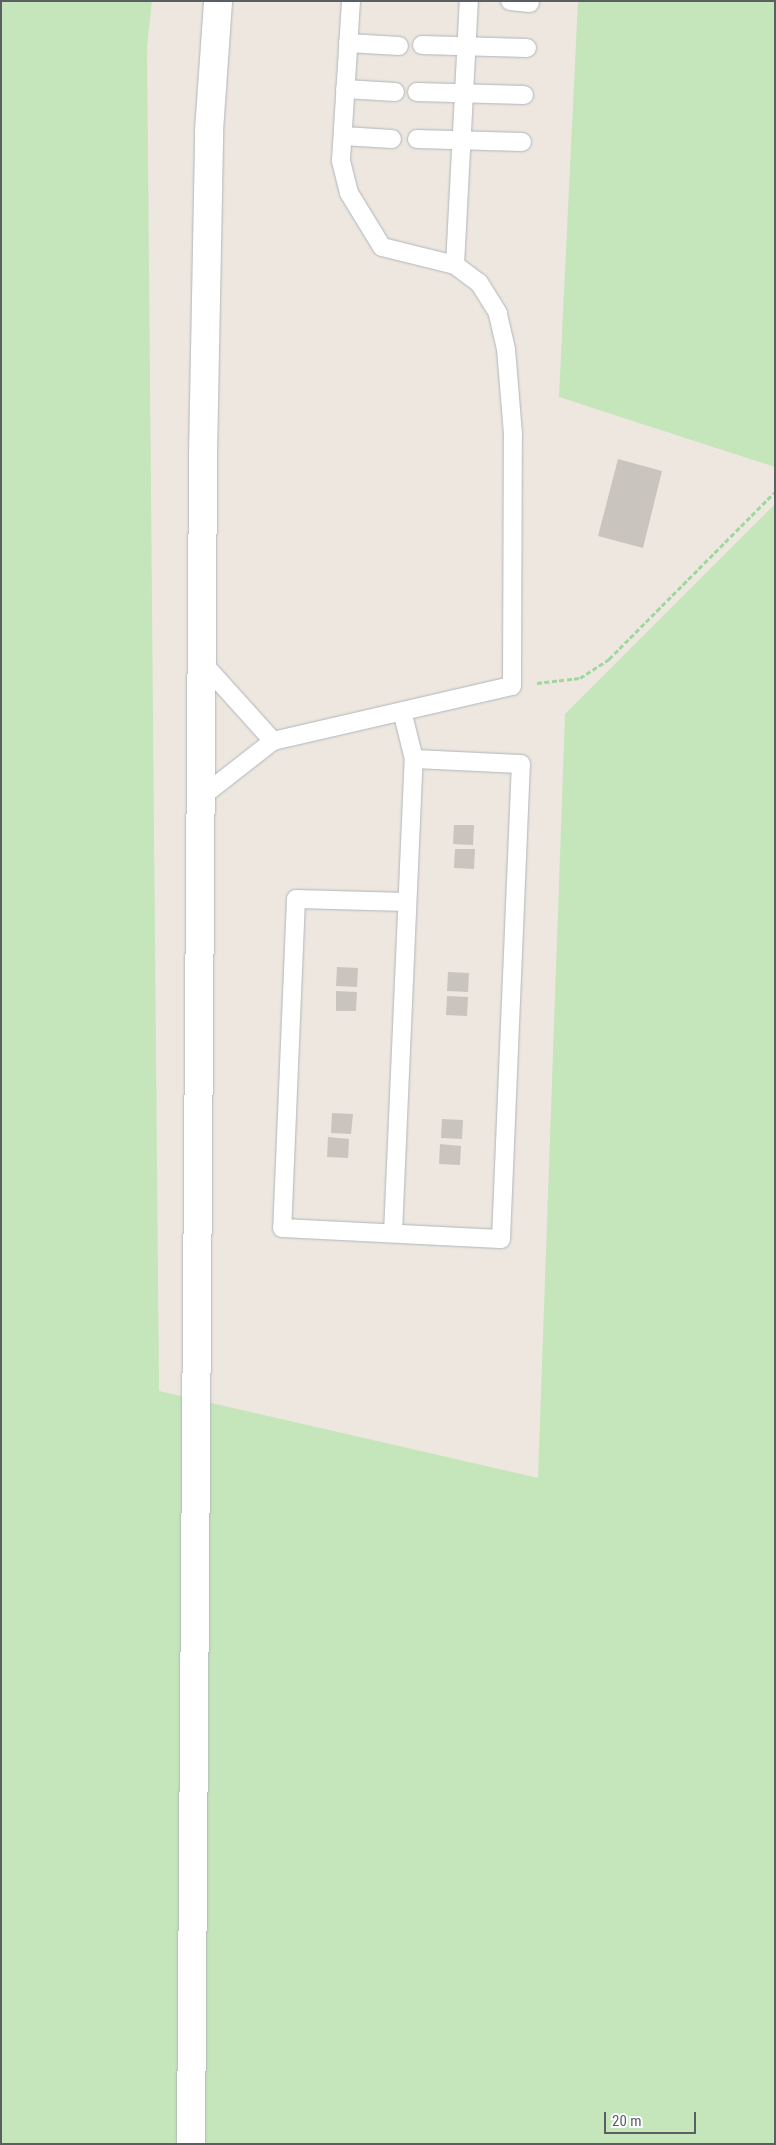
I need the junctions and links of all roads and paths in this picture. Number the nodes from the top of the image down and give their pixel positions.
1 (218, 1) edge
2 (351, 1) edge
3 (469, 1) edge
4 (510, 1) edge
5 (530, 3) dead end
6 (348, 42) junction
7 (422, 45) dead end
8 (399, 46) dead end
9 (467, 46) junction
10 (528, 48) dead end
11 (345, 89) junction
12 (395, 92) dead end
13 (417, 92) dead end
14 (464, 93) junction
15 (524, 95) dead end
16 (342, 136) junction
17 (392, 139) dead end
18 (416, 140) dead end
19 (462, 140) junction
20 (522, 142) dead end
21 (455, 266) junction
22 (775, 492) edge
23 (202, 661) junction
24 (512, 686) junction
25 (402, 711) junction
26 (273, 741) junction
27 (414, 759) junction
28 (200, 798) junction
29 (408, 902) junction
30 (393, 1233) junction
31 (191, 2144) edge

1 - 23 main road
2 - 6 lane
3 - 9 lane
4 - 5 lane
6 - 8 lane
6 - 11 lane
7 - 9 lane
9 - 10 lane
9 - 14 lane
11 - 12 lane
11 - 16 lane
13 - 14 lane
14 - 15 lane
14 - 19 lane
16 - 17 lane
16 - 21 lane
18 - 19 lane
19 - 20 lane
19 - 21 lane
21 - 24 lane
22 - 24 path
23 - 26 lane
23 - 28 main road
24 - 25 lane
25 - 26 lane
25 - 27 lane
26 - 28 lane
27 - 29 lane
27 - 30 lane
28 - 31 main road
29 - 30 lane
29 - 30 lane

